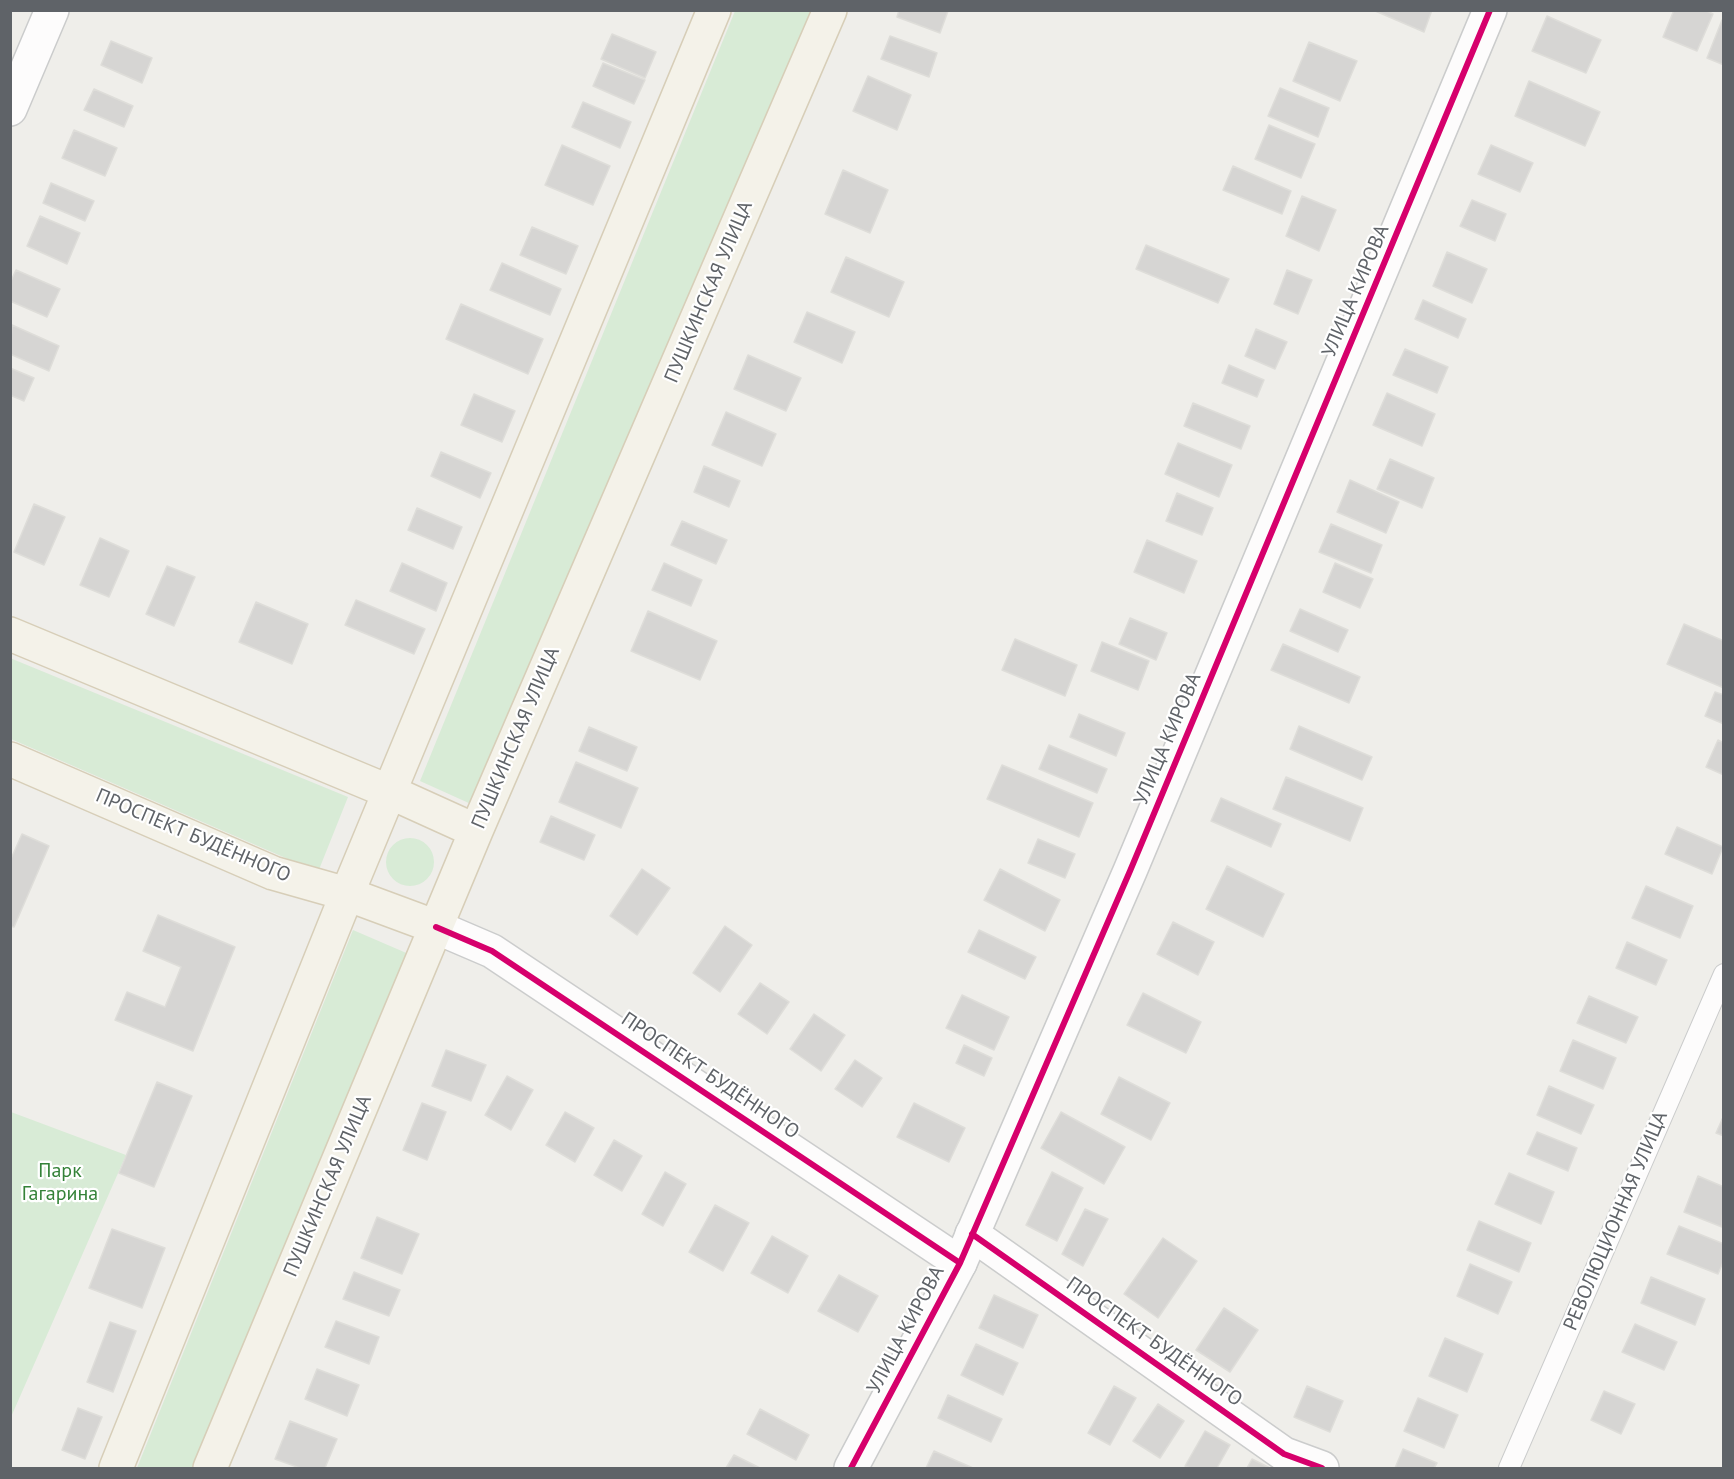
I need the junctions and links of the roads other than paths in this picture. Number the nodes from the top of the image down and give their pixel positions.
1 (52, 10) edge
2 (714, 10) edge
3 (830, 10) edge
4 (1491, 10) edge
5 (10, 109) edge
6 (10, 634) edge
7 (10, 759) edge
8 (390, 792) junction
9 (476, 831) junction
10 (347, 894) junction
11 (436, 927) junction
12 (1724, 974) edge
13 (966, 1249) junction
14 (116, 1468) edge
15 (210, 1468) edge
16 (851, 1468) edge
17 (1322, 1468) edge
18 (1509, 1468) edge

1 - 5 street
2 - 8 main road
3 - 9 main road, ПУШКИНСКАЯ УЛИЦА
4 - 13 street, УЛИЦА КИРОВА
6 - 8 main road
7 - 10 main road, ПРОСПЕКТ БУДЁННОГО
8 - 9 main road
8 - 10 main road
9 - 11 main road, ПУШКИНСКАЯ УЛИЦА
10 - 11 main road, ПРОСПЕКТ БУДЁННОГО
10 - 14 main road
11 - 13 street, ПРОСПЕКТ БУДЁННОГО
11 - 15 main road, ПУШКИНСКАЯ УЛИЦА
12 - 18 lane, РЕВОЛЮЦИОННАЯ УЛИЦА
13 - 16 street, УЛИЦА КИРОВА
13 - 17 street, ПРОСПЕКТ БУДЁННОГО

